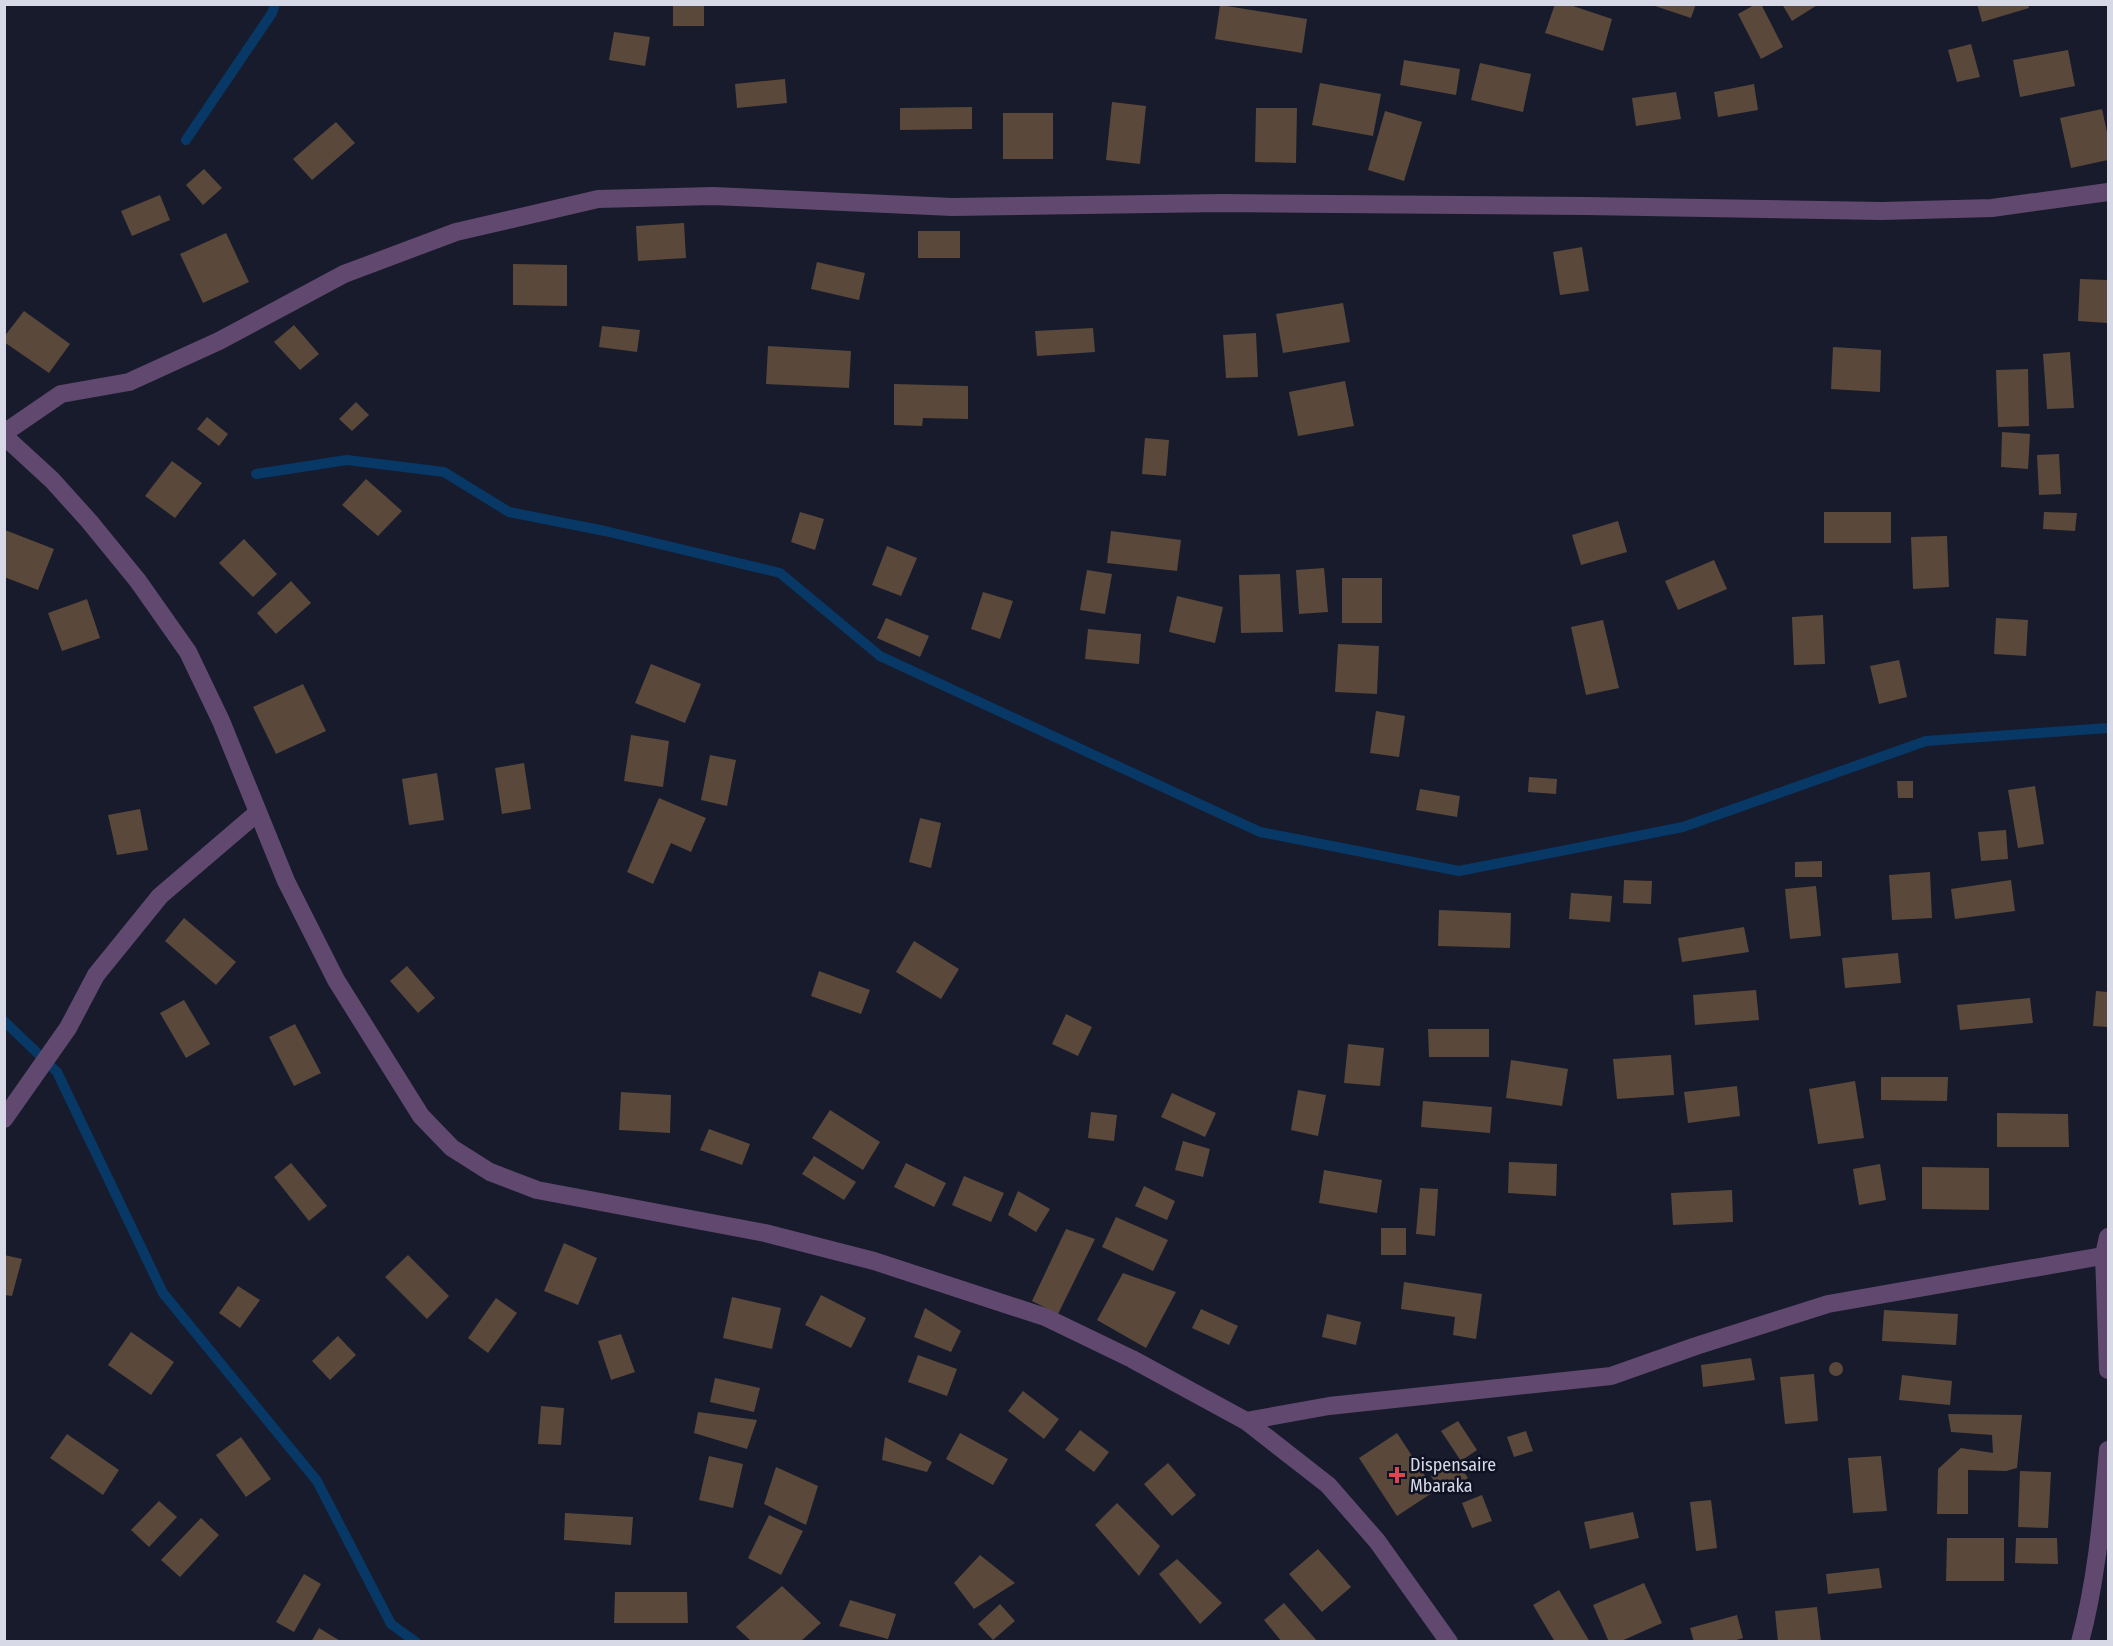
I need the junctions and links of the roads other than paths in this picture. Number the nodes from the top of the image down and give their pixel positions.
1 (2109, 192) edge
2 (4, 434) edge
3 (257, 813) junction
4 (4, 1119) edge
5 (2109, 1237) edge
6 (2106, 1255) edge
7 (2109, 1370) edge
8 (1246, 1421) junction
9 (2109, 1450) edge
10 (1449, 1641) edge
11 (2080, 1641) edge

1 - 2 street
2 - 3 street
3 - 4 street
3 - 8 street
5 - 6 street
6 - 7 street
6 - 8 street
8 - 10 street
9 - 11 street

